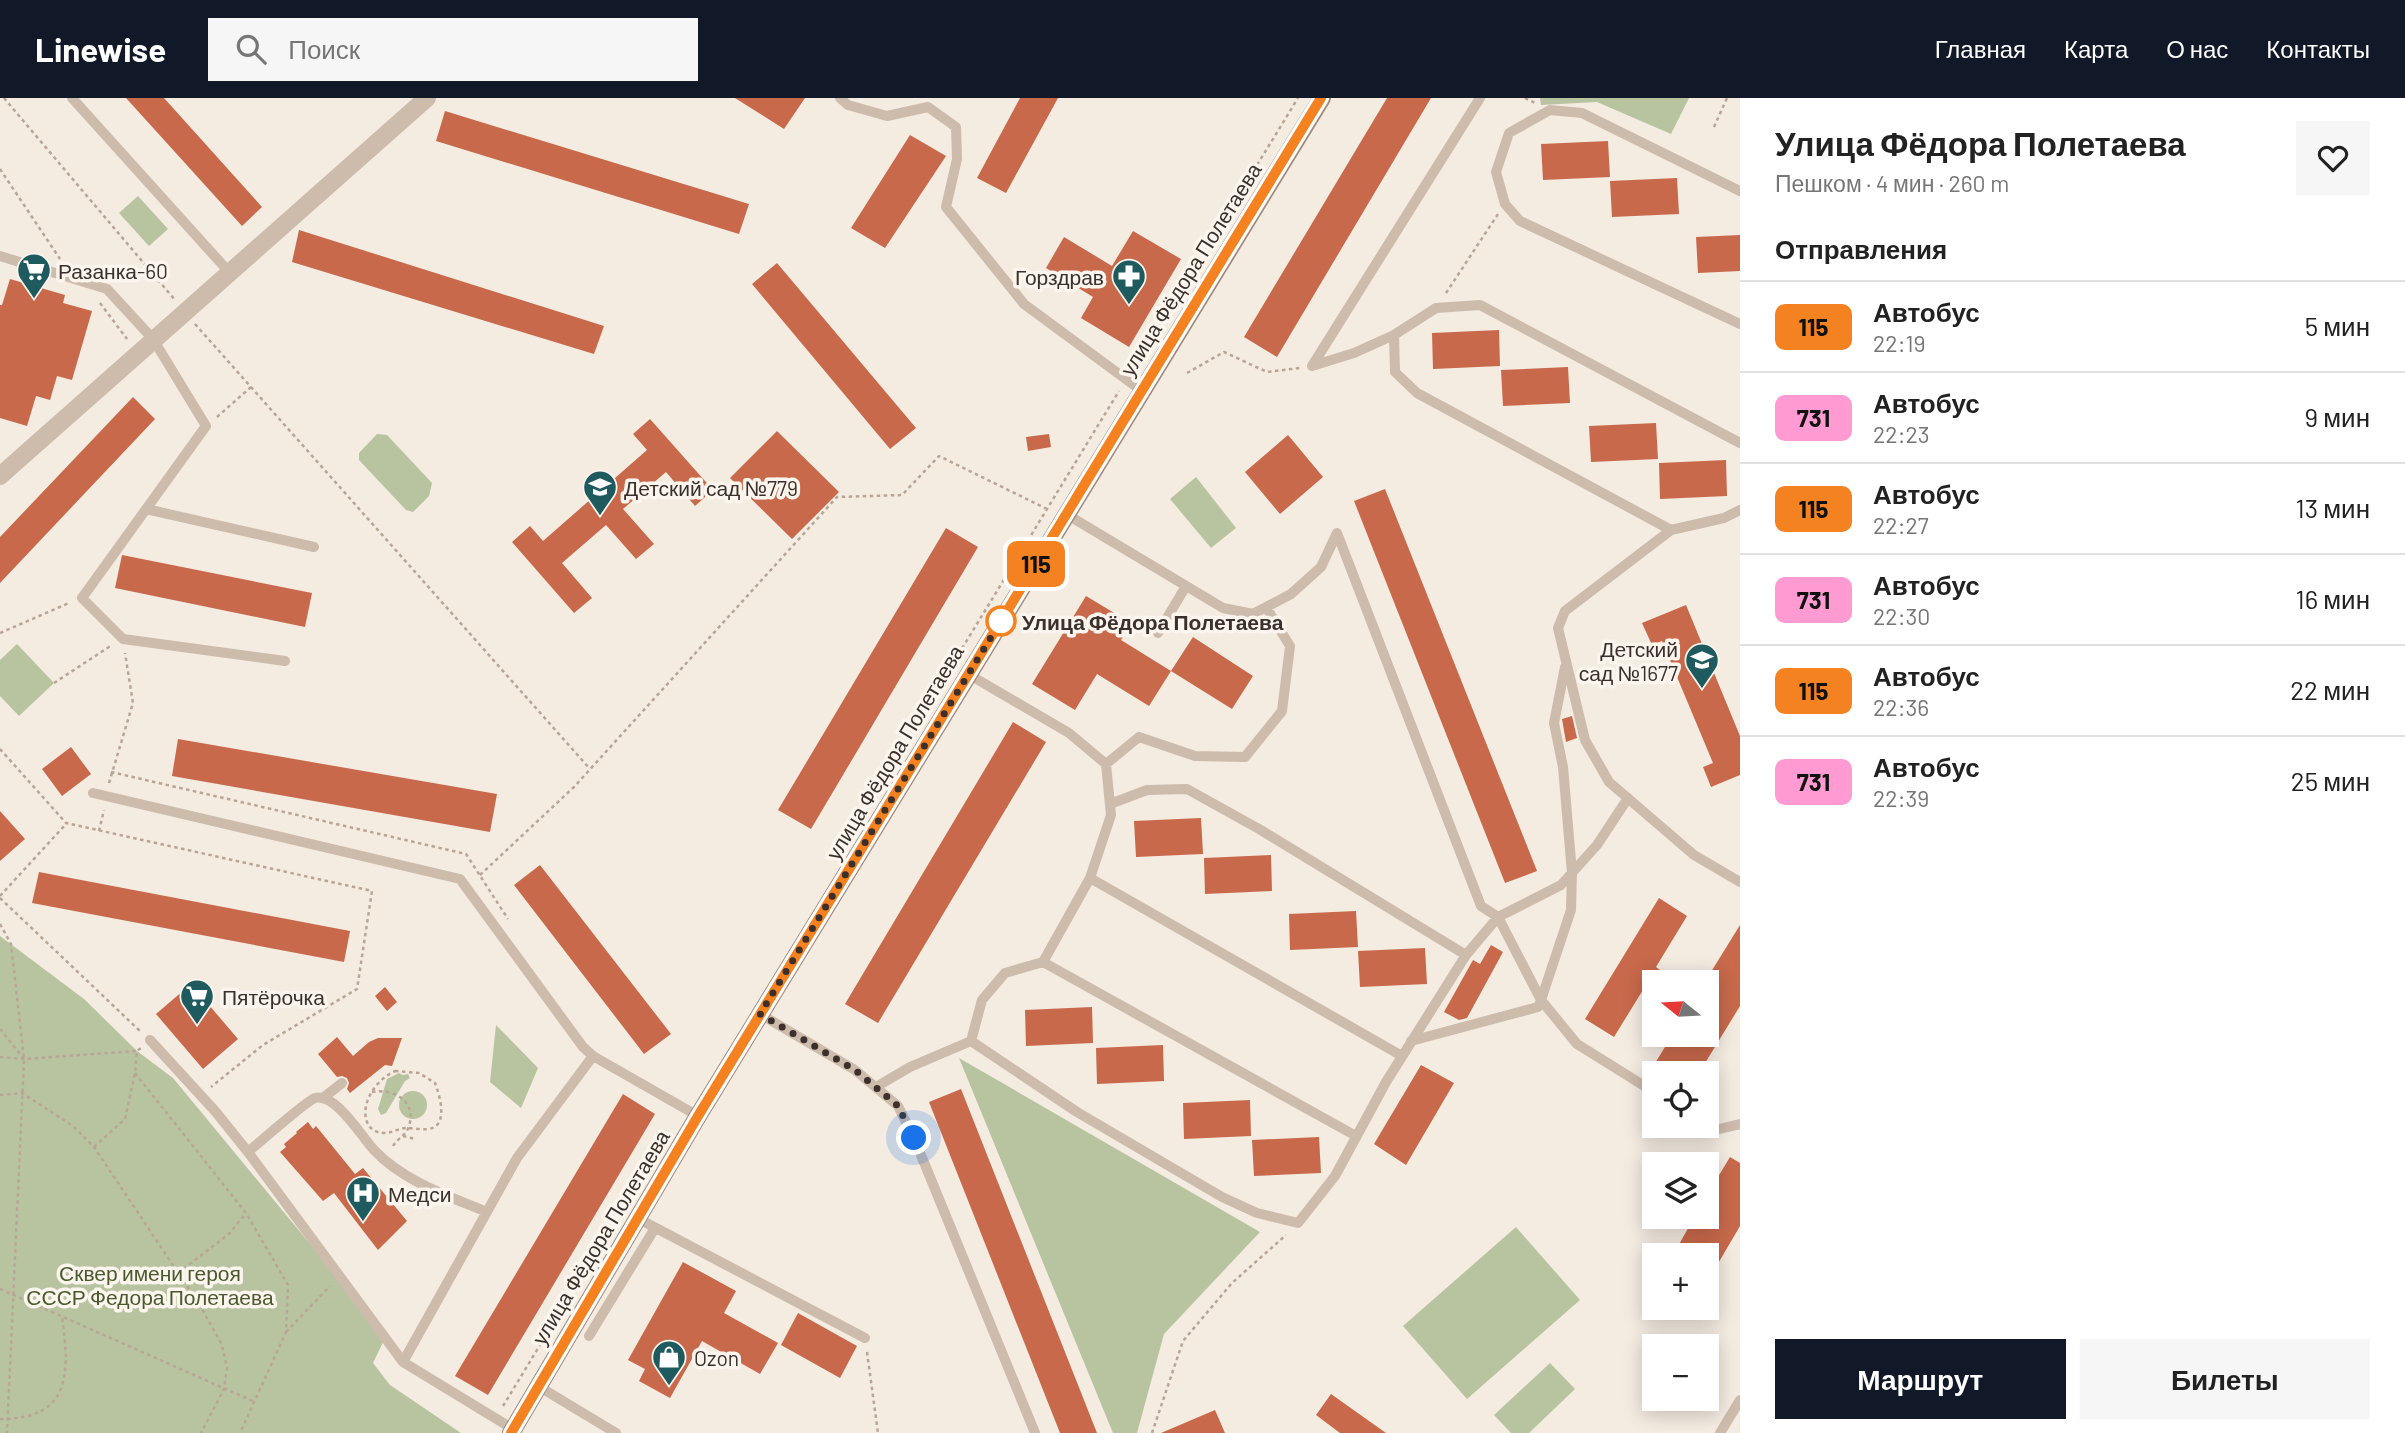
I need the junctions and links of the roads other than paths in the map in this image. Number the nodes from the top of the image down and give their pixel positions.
1 (72, 98) edge
2 (427, 98) edge
3 (839, 98) edge
4 (1322, 98) edge
5 (1480, 98) edge
6 (1740, 191) edge
7 (0, 256) edge
8 (229, 272) junction
9 (1740, 324) edge
10 (1394, 335) junction
11 (153, 338) junction
12 (1142, 391) junction
13 (1740, 443) edge
14 (0, 476) edge
15 (146, 509) junction
16 (1740, 510) edge
17 (1066, 514) junction
18 (1671, 530) junction
19 (314, 547) dead end
20 (1186, 586) junction
21 (1266, 607) junction
22 (1158, 633) dead end
23 (285, 661) dead end
24 (1566, 661) junction
25 (968, 674) junction
26 (1106, 764) junction
27 (93, 793) dead end
28 (1628, 798) junction
29 (1110, 804) junction
30 (1572, 873) junction
31 (1090, 878) junction
32 (1740, 882) edge
33 (1498, 917) junction
34 (1466, 955) junction
35 (1043, 962) junction
36 (1541, 1000) junction
37 (760, 1014) junction
38 (150, 1040) road end
39 (971, 1041) junction
40 (1411, 1041) junction
41 (593, 1056) junction
42 (1402, 1056) junction
43 (342, 1083) dead end
44 (1642, 1085) edge
45 (876, 1087) junction
46 (323, 1098) junction
47 (698, 1116) junction
48 (1740, 1124) edge
49 (1719, 1129) edge
50 (1356, 1136) junction
51 (247, 1152) junction
52 (487, 1212) junction
53 (637, 1218) junction
54 (655, 1228) junction
55 (589, 1336) dead end
56 (865, 1338) road end
57 (404, 1362) junction
58 (538, 1386) junction
59 (1740, 1400) edge
60 (512, 1431) edge
61 (616, 1433) edge
62 (1035, 1433) edge
63 (1720, 1433) edge

1 - 8 lane
2 - 8 street
3 - 12 lane
4 - 12 main road, улица Фёдора Полетаева
5 - 10 lane
6 - 9 lane
7 - 11 lane
8 - 11 street
10 - 13 lane
10 - 18 lane
11 - 14 street
11 - 15 lane
12 - 17 main road, улица Фёдора Полетаева
15 - 19 lane
15 - 23 lane
16 - 18 lane
17 - 20 lane
17 - 25 main road, улица Фёдора Полетаева
18 - 24 lane
20 - 21 lane
20 - 22 lane
21 - 26 lane
21 - 33 lane
24 - 28 lane
24 - 30 lane
25 - 26 lane
25 - 37 main road, улица Фёдора Полетаева
26 - 29 lane
27 - 41 lane
28 - 30 lane
28 - 32 lane
29 - 31 lane
29 - 34 lane
30 - 33 lane
30 - 36 lane
31 - 35 lane
31 - 42 lane
33 - 34 lane
33 - 36 lane
34 - 40 lane
35 - 39 lane
35 - 50 lane
36 - 40 lane
36 - 44 lane
37 - 45 lane
37 - 47 main road, улица Фёдора Полетаева
38 - 51 lane
39 - 45 lane
39 - 50 lane
40 - 42 lane
41 - 47 lane
41 - 52 lane
42 - 50 lane
43 - 46 lane
45 - 62 lane
46 - 51 lane
46 - 52 lane
47 - 53 main road, улица Фёдора Полетаева
48 - 49 lane
51 - 57 lane
52 - 57 lane
53 - 54 lane
53 - 58 main road, улица Фёдора Полетаева
54 - 55 lane
54 - 56 lane
57 - 60 lane
58 - 60 main road, улица Фёдора Полетаева
58 - 61 lane
59 - 63 lane

